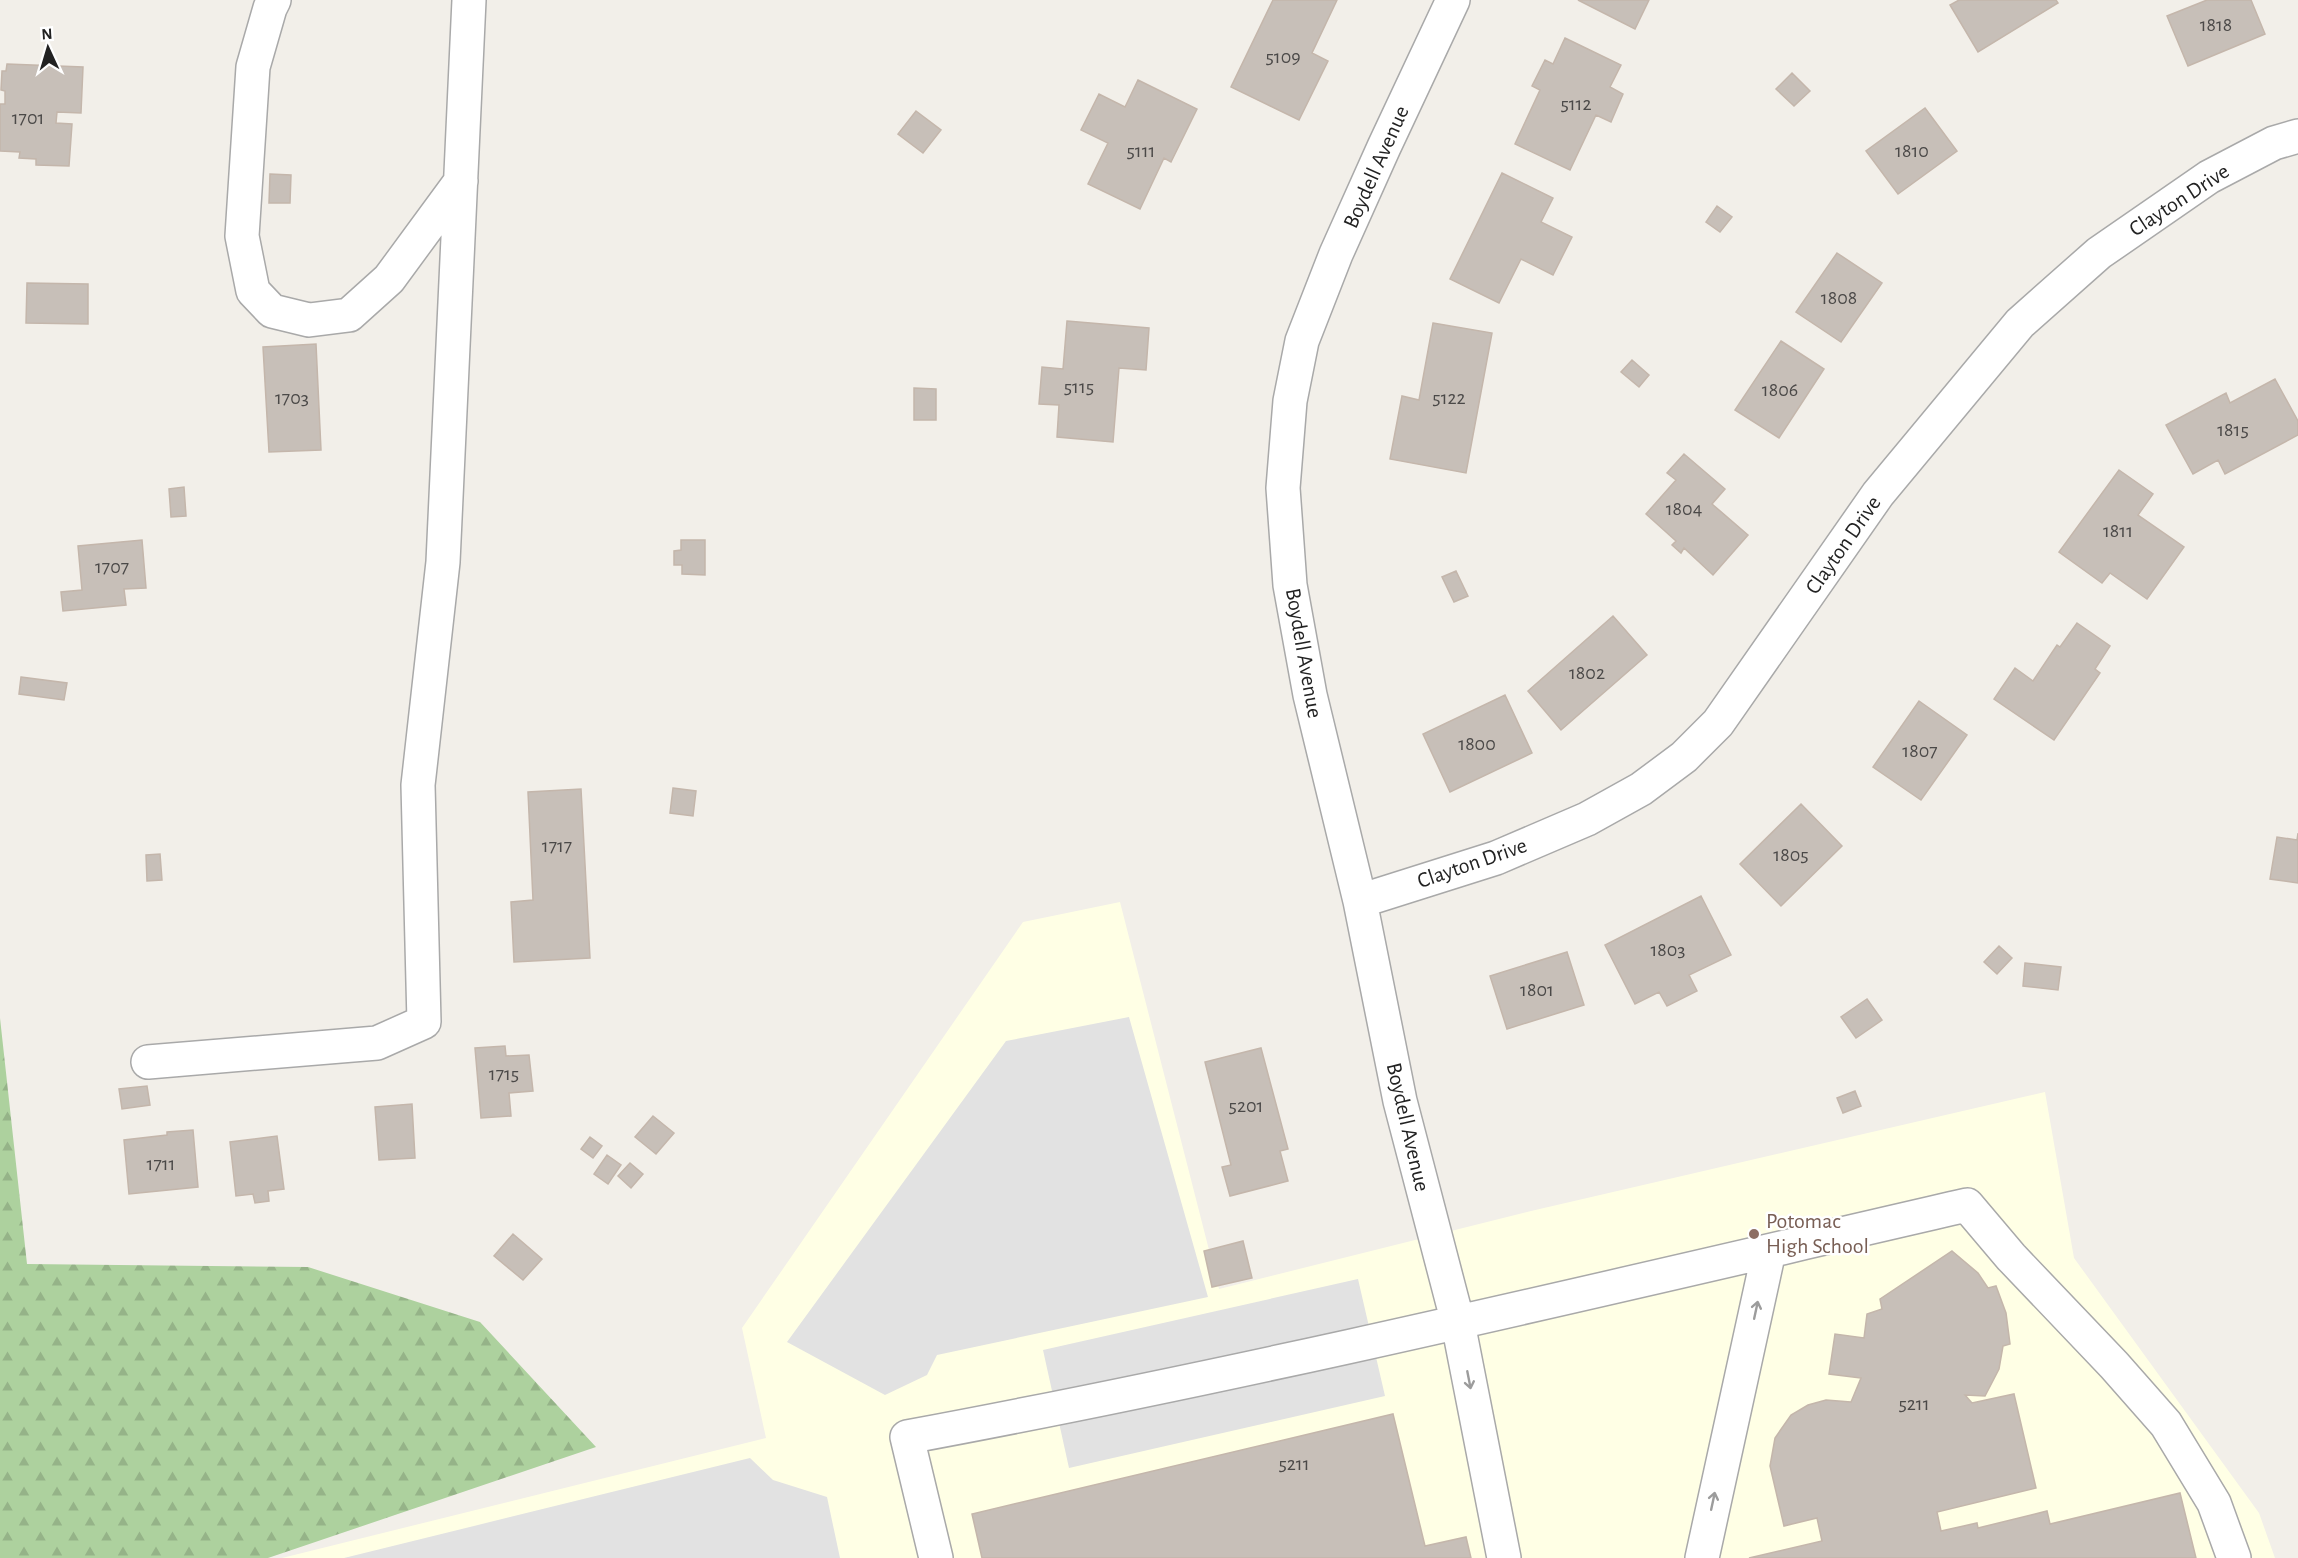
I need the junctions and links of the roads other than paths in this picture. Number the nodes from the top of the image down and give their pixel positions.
1 (274, 0) edge
2 (469, 0) edge
3 (1453, 0) edge
4 (2298, 136) edge
5 (461, 181) junction
6 (1360, 901) junction
7 (148, 1062) dead end
8 (1769, 1251) junction
9 (1458, 1323) junction
10 (936, 1558) edge
11 (1504, 1558) edge
12 (1702, 1558) edge
13 (2234, 1558) edge

1 - 5 street
2 - 5 street
3 - 6 street, Boydell Avenue
4 - 6 street, Clayton Drive
5 - 7 street
6 - 9 street, Boydell Avenue
8 - 9 street
12 -> 8 street
8 - 13 street
9 - 10 street
9 -> 11 street, Boydell Avenue

